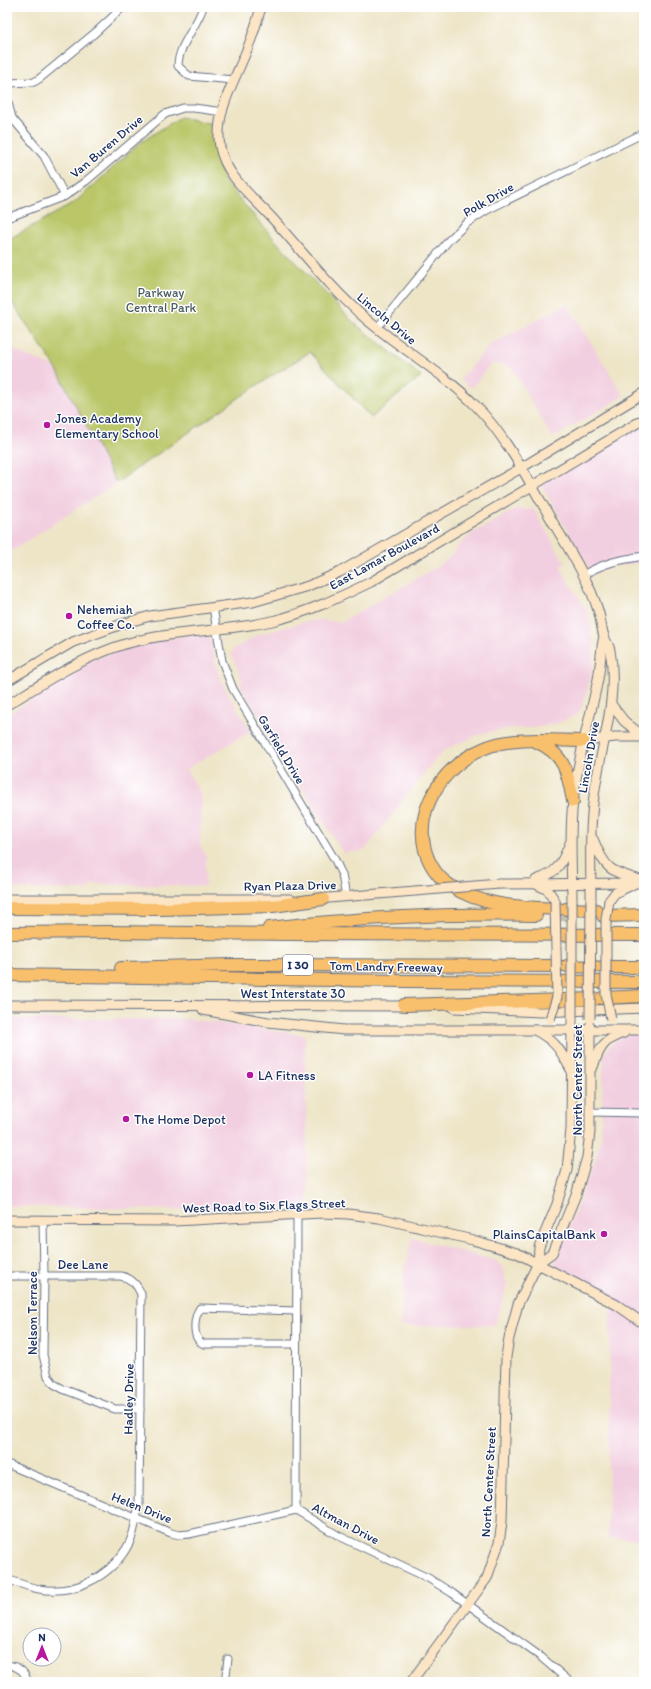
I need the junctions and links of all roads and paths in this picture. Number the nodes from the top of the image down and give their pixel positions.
1 (123, 7) edge
2 (203, 7) edge
3 (261, 7) edge
4 (234, 80) junction
5 (7, 83) edge
6 (7, 99) edge
7 (223, 112) junction
8 (644, 133) edge
9 (65, 196) junction
10 (7, 218) edge
11 (377, 328) junction
12 (644, 393) edge
13 (644, 419) edge
14 (521, 468) junction
15 (532, 486) junction
16 (644, 556) edge
17 (583, 575) junction
18 (213, 607) junction
19 (217, 630) junction
20 (604, 636) junction
21 (7, 681) edge
22 (611, 704) junction
23 (7, 705) edge
24 (644, 737) edge
25 (605, 738) junction
26 (534, 741) junction
27 (584, 741) junction
28 (573, 801) junction
29 (591, 835) junction
30 (572, 836) junction
31 (641, 882) edge
32 (529, 883) junction
33 (572, 883) junction
34 (591, 883) junction
35 (346, 897) junction
36 (323, 899) junction
37 (7, 900) edge
38 (7, 908) edge
39 (563, 908) junction
40 (600, 909) junction
41 (644, 912) edge
42 (644, 915) edge
43 (7, 933) edge
44 (209, 933) junction
45 (644, 935) edge
46 (644, 967) edge
47 (7, 975) edge
48 (36, 975) junction
49 (644, 982) edge
50 (644, 996) edge
51 (7, 1005) edge
52 (404, 1005) junction
53 (180, 1006) junction
54 (644, 1008) edge
55 (534, 1029) junction
56 (571, 1030) junction
57 (590, 1030) junction
58 (627, 1030) junction
59 (644, 1030) edge
60 (571, 1071) junction
61 (590, 1078) junction
62 (590, 1112) junction
63 (644, 1113) edge
64 (297, 1214) junction
65 (7, 1220) edge
66 (43, 1220) junction
67 (538, 1263) junction
68 (7, 1276) edge
69 (44, 1276) junction
70 (134, 1282) joint
71 (296, 1310) junction
72 (644, 1324) edge
73 (296, 1344) junction
74 (140, 1410) junction
75 (7, 1464) edge
76 (296, 1510) junction
77 (135, 1518) junction
78 (7, 1579) edge
79 (468, 1604) junction
80 (228, 1659) dead end
81 (7, 1665) edge
82 (27, 1682) edge
83 (225, 1682) edge
84 (411, 1682) edge
85 (570, 1682) edge

1 - 5 street
2 - 4 street
3 - 4 main road, Lincoln Drive
4 - 7 main road, Lincoln Drive
6 - 9 street
7 - 9 street, Van Buren Drive
7 - 11 main road, Lincoln Drive
8 - 11 street, Polk Drive
9 - 10 street, Van Buren Drive
11 - 14 main road, Lincoln Drive
12 - 14 main road, East Lamar Boulevard
13 - 15 main road, East Lamar Boulevard
14 - 15 main road, Lincoln Drive
14 - 18 main road, East Lamar Boulevard
15 - 17 main road, Lincoln Drive
15 - 19 main road, East Lamar Boulevard
16 - 17 street
17 - 20 main road, Lincoln Drive
18 - 19 street, Garfield Drive
18 - 21 main road, East Lamar Boulevard
19 - 23 main road, East Lamar Boulevard
19 - 35 street, Garfield Drive
20 - 22 main road, Lincoln Drive
20 - 27 main road, Lincoln Drive
22 - 24 main road
22 - 25 main road, Lincoln Drive
24 - 25 main road
25 - 27 main road
25 - 29 main road, Lincoln Drive
26 - 27 highway
26 - 28 highway
26 - 39 highway
27 - 28 main road, Lincoln Drive
28 - 30 main road, Lincoln Drive
29 - 31 main road
29 - 34 main road, Lincoln Drive
30 - 32 main road
30 - 33 main road, Lincoln Drive
31 - 34 main road, Ryan Plaza Drive
31 - 40 main road
32 - 33 main road, Ryan Plaza Drive
32 - 35 main road, Ryan Plaza Drive, bridge
32 - 39 main road
33 - 34 main road, Ryan Plaza Drive
33 - 39 main road, North Center Street
34 - 40 main road, North Center Street
35 - 36 main road, Ryan Plaza Drive
36 - 37 main road, Ryan Plaza Drive
36 - 38 highway
39 - 40 highway
39 - 44 highway
39 - 55 main road, bridge
39 - 56 main road, North Center Street, bridge
40 - 41 highway
40 - 42 highway
40 - 57 main road, North Center Street, bridge
40 - 58 main road, bridge
43 - 44 highway
44 - 45 highway
46 - 48 highway, I 30
47 - 48 highway, Tom Landry Freeway / I 30
48 - 49 highway, Tom Landry Freeway / I 30
50 - 52 highway
51 - 53 main road, West Interstate 30
52 - 53 main road, West Interstate 30
52 - 54 main road, West Interstate 30
53 - 55 main road
55 - 56 main road
55 - 60 main road
56 - 57 main road
56 - 60 main road, North Center Street
57 - 58 main road
57 - 61 main road, North Center Street
58 - 59 main road
58 - 61 main road
60 - 67 main road, North Center Street
61 - 62 main road, North Center Street
62 - 63 street
62 - 67 main road, North Center Street
64 - 66 main road, West Road to Six Flags Street
64 - 67 main road, West Road to Six Flags Street
64 - 71 street, Altman Drive
65 - 66 main road, West Road to Six Flags Street
66 - 69 street, Nelson Terrace
67 - 72 main road, West Road to Six Flags Street
67 - 79 main road, North Center Street
68 - 69 street, Dee Lane
69 - 70 street, Dee Lane
69 - 74 street, Nelson Terrace
70 - 74 street, Hadley Drive
71 - 73 street, Altman Drive
71 - 73 street
73 - 76 street, Altman Drive
74 - 77 street, Hadley Drive
75 - 77 street, Helen Drive
76 - 77 street, Helen Drive
76 - 79 street, Altman Drive
77 - 78 street, Hadley Drive
79 - 84 main road, North Center Street
79 - 85 street, Altman Drive
80 - 83 street
81 - 82 street

